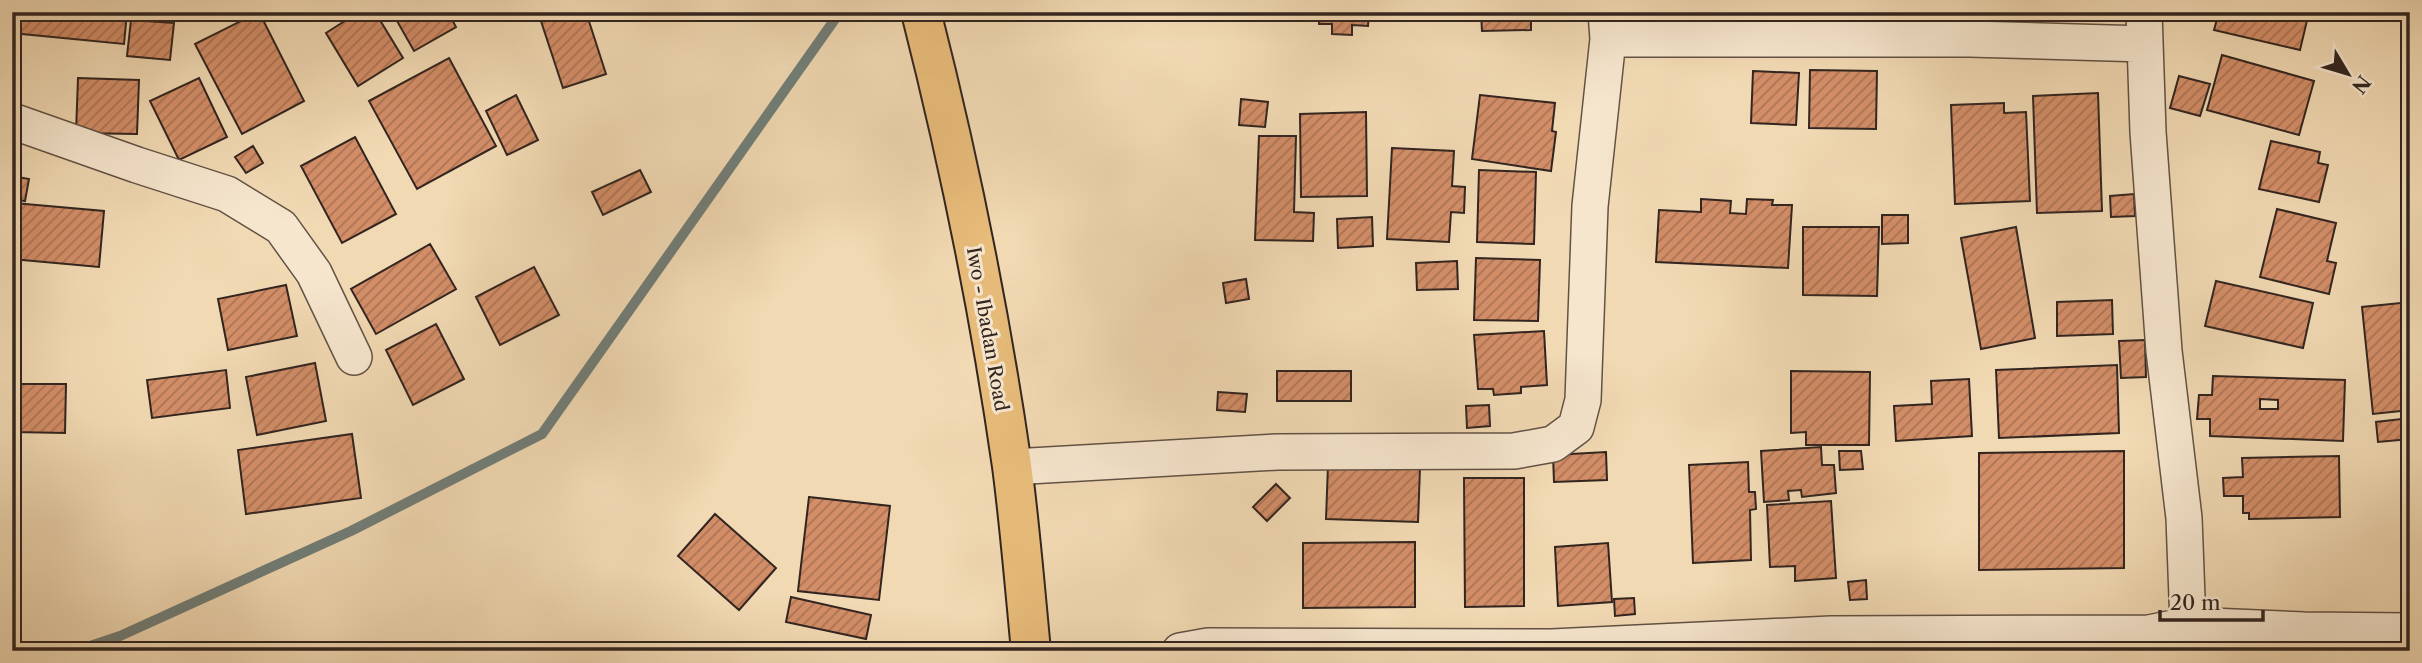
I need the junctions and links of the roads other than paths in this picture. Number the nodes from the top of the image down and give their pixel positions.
1 (921, 12) edge
2 (1607, 25) edge
3 (2145, 28) edge
4 (12, 121) edge
5 (354, 357) dead end
6 (1012, 467) junction
7 (2410, 631) edge
8 (2188, 638) edge
9 (1031, 651) edge
10 (1180, 651) edge

1 - 6 main road, Iwo - Ibadan Road
2 - 3 street
2 - 6 street
3 - 8 street
4 - 5 street
6 - 9 main road, Iwo - Ibadan Road
7 - 8 street
8 - 10 street

